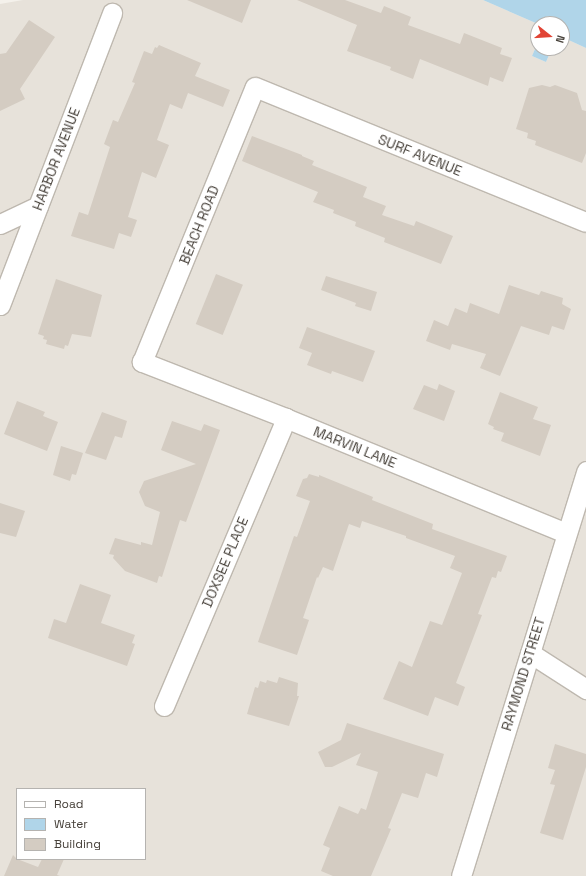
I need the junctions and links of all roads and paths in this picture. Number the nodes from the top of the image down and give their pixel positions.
1 (112, 13) dead end
2 (255, 87) joint
3 (38, 206) junction
4 (586, 222) edge
5 (0, 224) edge
6 (0, 306) edge
7 (142, 362) joint
8 (286, 418) junction
9 (586, 471) edge
10 (566, 533) junction
11 (530, 653) junction
12 (586, 689) edge
13 (164, 706) dead end
14 (461, 876) edge

1 - 3 street, HARBOR AVENUE
2 - 4 street, SURF AVENUE
2 - 7 street, BEACH ROAD
3 - 5 street
3 - 6 street, HARBOR AVENUE
7 - 8 street, MARVIN LANE
8 - 10 street, MARVIN LANE
8 - 13 street, DOXSEE PLACE
9 - 10 street, RAYMOND STREET
10 - 11 street, RAYMOND STREET
11 - 12 street
11 - 14 street, RAYMOND STREET

